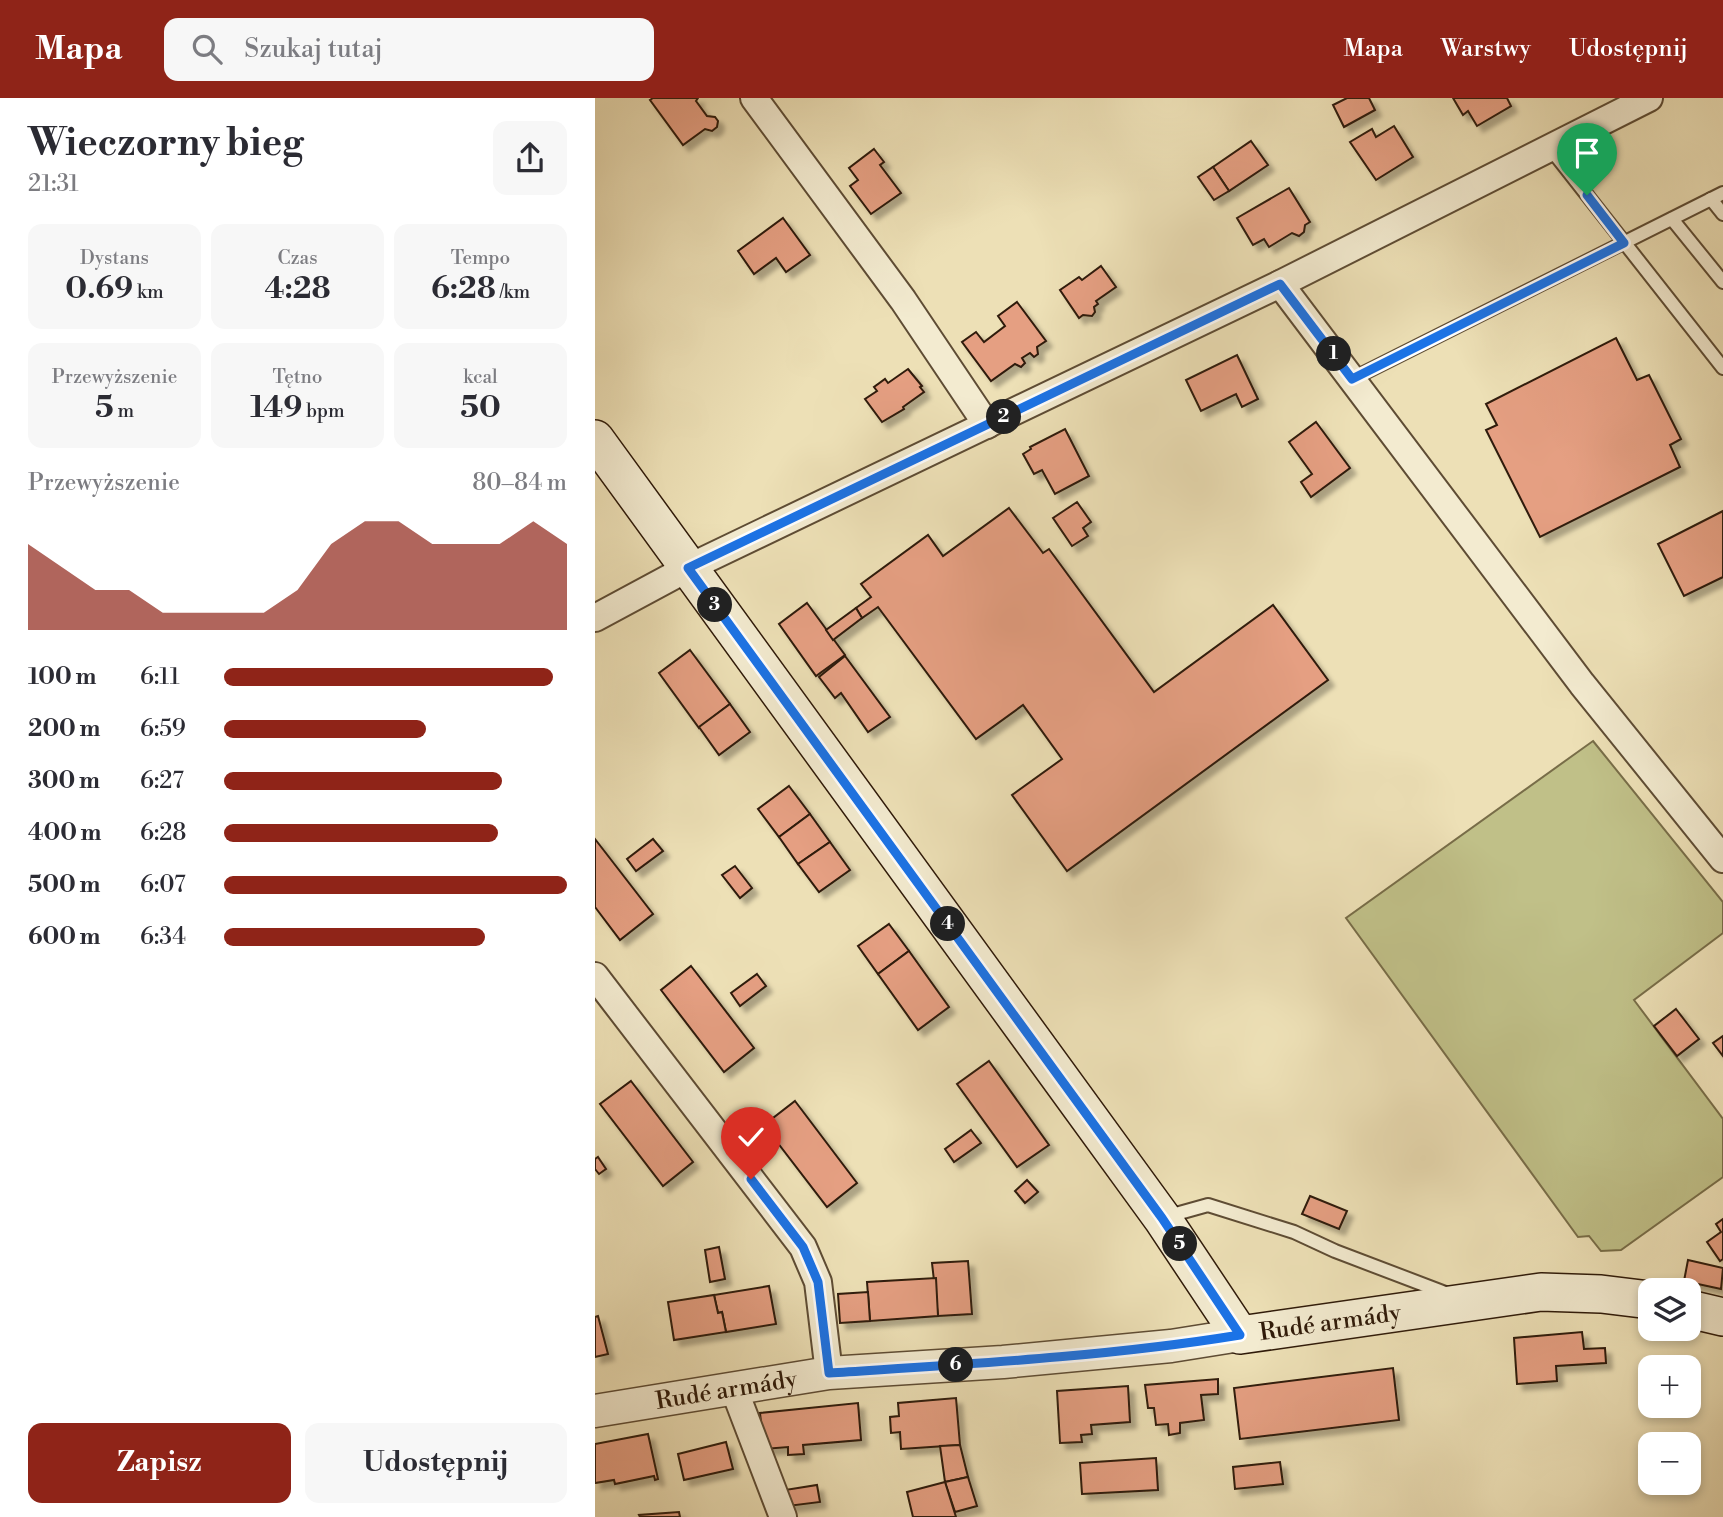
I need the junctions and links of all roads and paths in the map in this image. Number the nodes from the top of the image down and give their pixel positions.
1 (754, 98) edge
2 (1649, 98) edge
3 (1550, 148) junction
4 (1717, 196) edge
5 (1723, 214) edge
6 (1672, 219) junction
7 (1624, 243) junction
8 (1723, 282) edge
9 (1280, 284) junction
10 (1723, 368) edge
11 (1352, 379) junction
12 (987, 425) junction
13 (595, 439) edge
14 (688, 568) junction
15 (595, 618) edge
16 (1723, 859) edge
17 (595, 976) edge
18 (1162, 1218) junction
19 (1638, 1299) edge
20 (1468, 1302) junction
21 (1701, 1311) edge
22 (1723, 1317) edge
23 (1240, 1335) junction
24 (829, 1373) junction
25 (734, 1389) junction
26 (595, 1411) edge
27 (783, 1517) edge

1 - 12 street
2 - 3 street
3 - 7 lane
3 - 9 street
4 - 5 lane
4 - 6 lane
6 - 7 lane
6 - 8 lane
7 - 10 lane
7 - 11 lane
9 - 11 street
9 - 12 street
11 - 16 street
12 - 14 street
13 - 14 main road
14 - 15 street
14 - 18 main road
17 - 24 street
18 - 20 lane
18 - 23 main road
19 - 20 main road, Rudé armády
20 - 23 main road, Rudé armády
21 - 22 main road
23 - 24 street, Rudé armády
24 - 25 street, Rudé armády
25 - 26 street, Rudé armády
25 - 27 street

